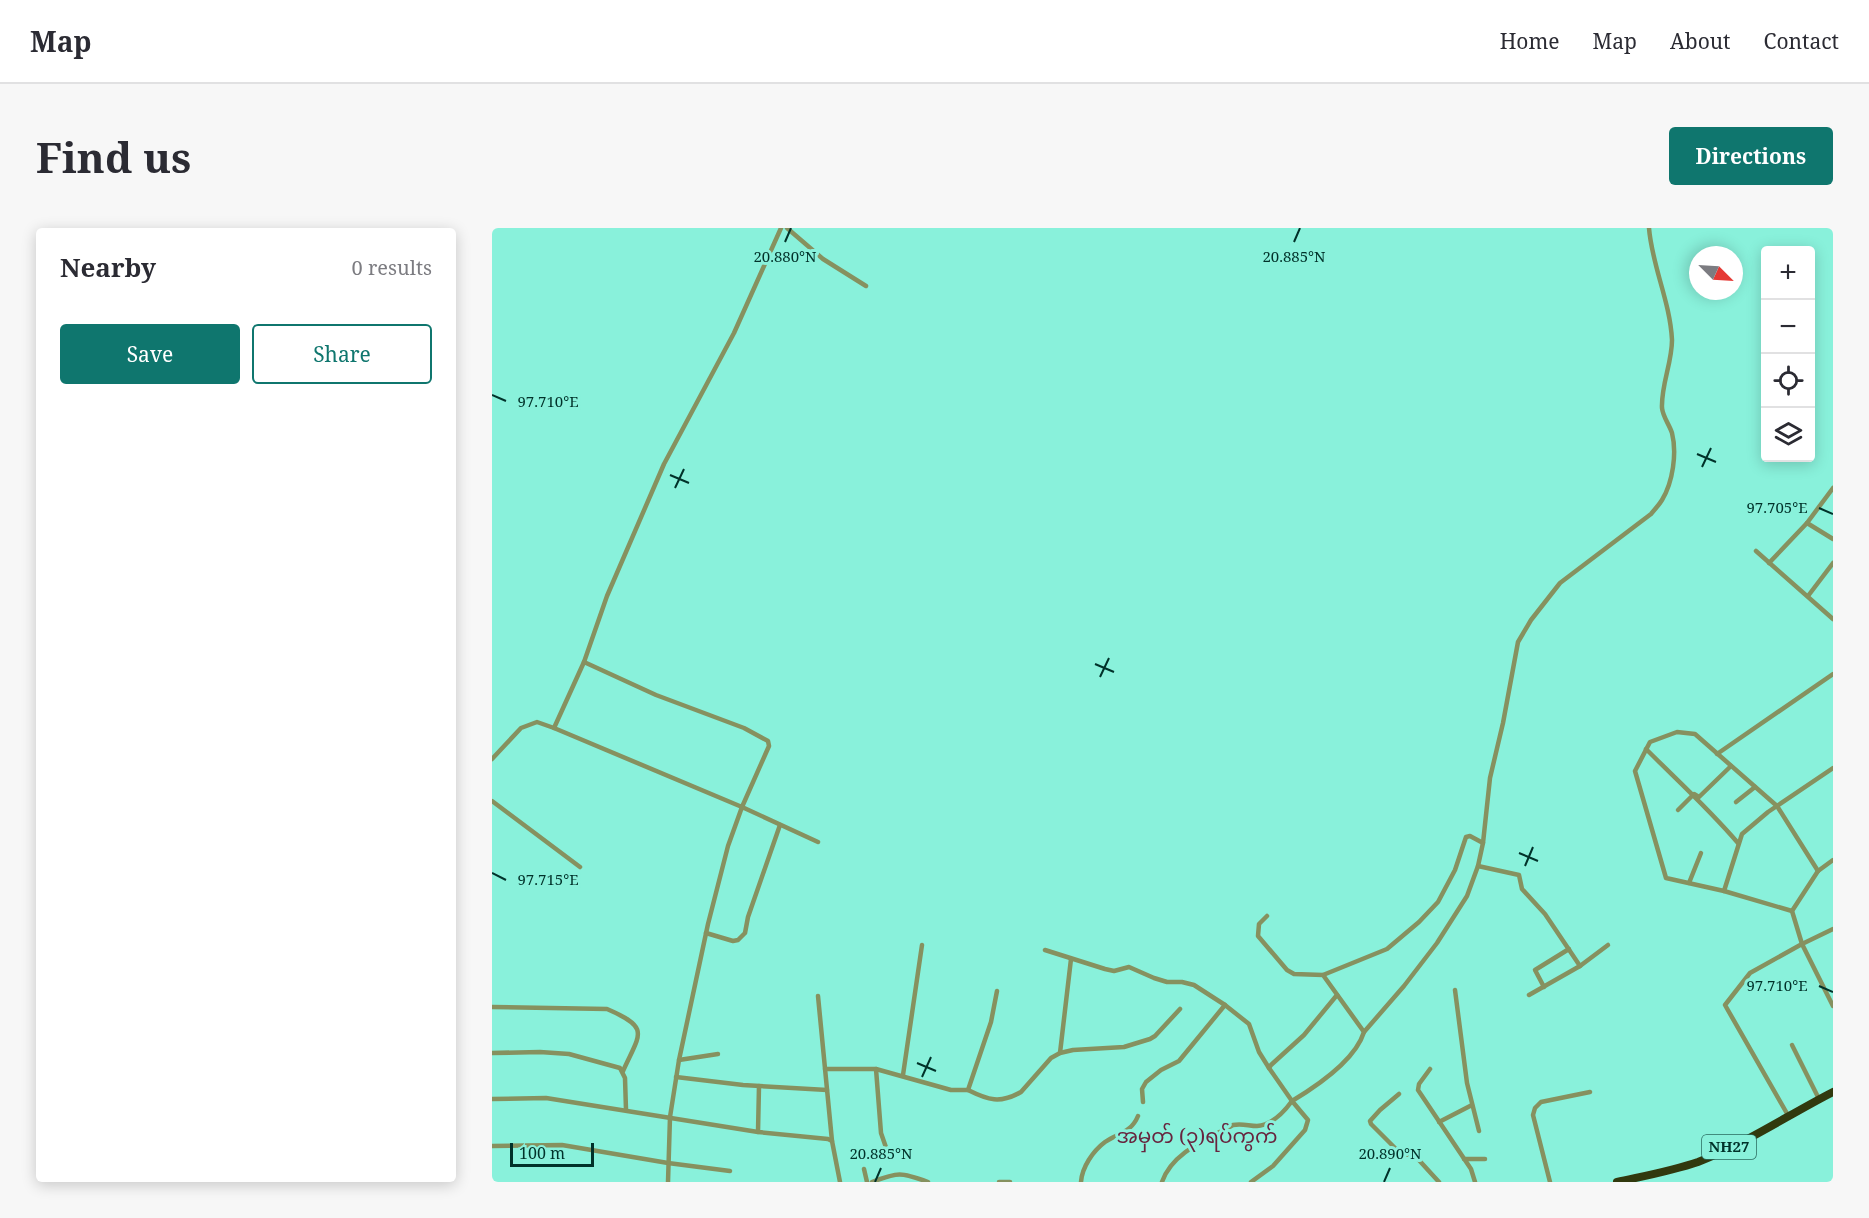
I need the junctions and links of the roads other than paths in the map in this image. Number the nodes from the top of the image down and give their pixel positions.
1 (782, 228) edge
2 (787, 228) edge
3 (1649, 228) edge
4 (866, 286) dead end
5 (1833, 488) edge
6 (1807, 523) junction
7 (1833, 539) edge
8 (1756, 551) dead end
9 (1769, 563) junction
10 (1833, 563) edge
11 (1808, 596) junction
12 (1833, 619) edge
13 (584, 662) junction
14 (1833, 674) edge
15 (554, 728) junction
16 (1646, 749) junction
17 (1718, 754) junction
18 (492, 759) edge
19 (1731, 766) junction
20 (1833, 768) edge
21 (1755, 787) junction
22 (1693, 796) junction
23 (492, 801) edge
24 (1736, 802) dead end
25 (1777, 806) junction
26 (742, 807) junction
27 (1678, 810) dead end
28 (780, 825) junction
29 (818, 842) dead end
30 (1483, 843) junction
31 (1738, 843) junction
32 (1701, 853) dead end
33 (1833, 860) edge
34 (1478, 866) junction
35 (580, 867) dead end
36 (1818, 871) junction
37 (1689, 883) junction
38 (1724, 891) junction
39 (1792, 910) junction
40 (1267, 916) dead end
41 (1833, 929) edge
42 (706, 933) junction
43 (1802, 944) junction
44 (922, 945) dead end
45 (1608, 945) dead end
46 (1045, 950) dead end
47 (1569, 950) junction
48 (1071, 960) junction
49 (1580, 966) junction
50 (1323, 975) junction
51 (1544, 987) junction
52 (1455, 990) dead end
53 (997, 991) dead end
54 (1337, 995) junction
55 (1530, 995) dead end
56 (819, 996) dead end
57 (1225, 1005) junction
58 (1833, 1006) edge
59 (492, 1007) edge
60 (1180, 1009) dead end
61 (1365, 1032) junction
62 (1792, 1045) dead end
63 (492, 1053) edge
64 (1060, 1053) junction
65 (718, 1054) dead end
66 (679, 1060) junction
67 (1269, 1068) junction
68 (825, 1069) junction
69 (876, 1069) junction
70 (1430, 1070) dead end
71 (623, 1071) junction
72 (903, 1076) junction
73 (676, 1077) junction
74 (759, 1086) junction
75 (827, 1090) junction
76 (968, 1090) junction
77 (1590, 1092) dead end
78 (1833, 1092) edge
79 (1399, 1095) dead end
80 (1819, 1099) junction
81 (492, 1100) edge
82 (1292, 1101) junction
83 (1143, 1102) dead end
84 (1472, 1105) junction
85 (626, 1110) junction
86 (1138, 1116) dead end
87 (670, 1117) junction
88 (1789, 1117) junction
89 (1439, 1122) junction
90 (1479, 1131) dead end
91 (758, 1132) junction
92 (832, 1141) junction
93 (492, 1146) edge
94 (890, 1159) dead end
95 (1464, 1159) junction
96 (1485, 1159) dead end
97 (668, 1163) junction
98 (864, 1169) dead end
99 (730, 1171) dead end
100 (668, 1182) edge
101 (840, 1182) edge
102 (867, 1182) edge
103 (872, 1182) edge
104 (928, 1182) edge
105 (999, 1182) edge
106 (1010, 1182) edge
107 (1081, 1182) edge
108 (1162, 1182) edge
109 (1251, 1182) edge
110 (1439, 1182) edge
111 (1475, 1182) edge
112 (1550, 1182) edge
113 (1617, 1182) edge

1 - 13 street
2 - 4 street
3 - 30 street
5 - 6 street
6 - 7 street
6 - 9 street
8 - 9 street
9 - 11 street
10 - 11 street
11 - 12 street
13 - 15 street
13 - 26 street
14 - 17 street
15 - 18 street
15 - 26 street
16 - 17 street
16 - 22 street
16 - 37 street
17 - 19 street
19 - 21 street
19 - 22 street
20 - 25 street
21 - 24 street
21 - 25 street
22 - 27 street
22 - 31 street
23 - 35 street
25 - 31 street
25 - 36 street
26 - 28 street
26 - 42 street
28 - 29 street
28 - 42 street
30 - 34 street
30 - 50 street
31 - 38 street
32 - 37 street
33 - 36 street
34 - 47 street
34 - 61 street
36 - 39 street
37 - 38 street
38 - 39 street
39 - 43 street
40 - 50 street
41 - 43 street
42 - 66 street
43 - 58 street
43 - 88 street
44 - 72 street
45 - 49 street
46 - 48 street
47 - 49 street
47 - 51 street
48 - 57 street
48 - 64 street
49 - 51 street
50 - 54 street
51 - 55 street
52 - 84 street
53 - 76 street
54 - 61 street
54 - 67 street
56 - 68 street
57 - 67 street
57 - 83 street
59 - 71 street
60 - 64 street
61 - 82 street
62 - 80 street
63 - 71 street
64 - 76 street
65 - 66 street
66 - 73 street
67 - 82 street
68 - 69 street
68 - 75 street
69 - 72 street
69 - 94 street
70 - 89 street
71 - 85 street
72 - 76 street
73 - 74 street
73 - 87 street
74 - 75 street
74 - 91 street
75 - 92 street
77 - 112 street
78 - 80 highway, NH27
79 - 110 street
80 - 88 highway, NH27
81 - 85 street
82 - 108 street
82 - 109 street
84 - 89 street
84 - 90 street
85 - 87 street
86 - 107 street
87 - 91 street
87 - 97 street
88 - 113 highway, NH27
89 - 95 street
91 - 92 street
92 - 101 street
93 - 97 street
95 - 96 street
95 - 111 street
97 - 99 street
97 - 100 street
98 - 102 street
103 - 104 street
105 - 106 street

